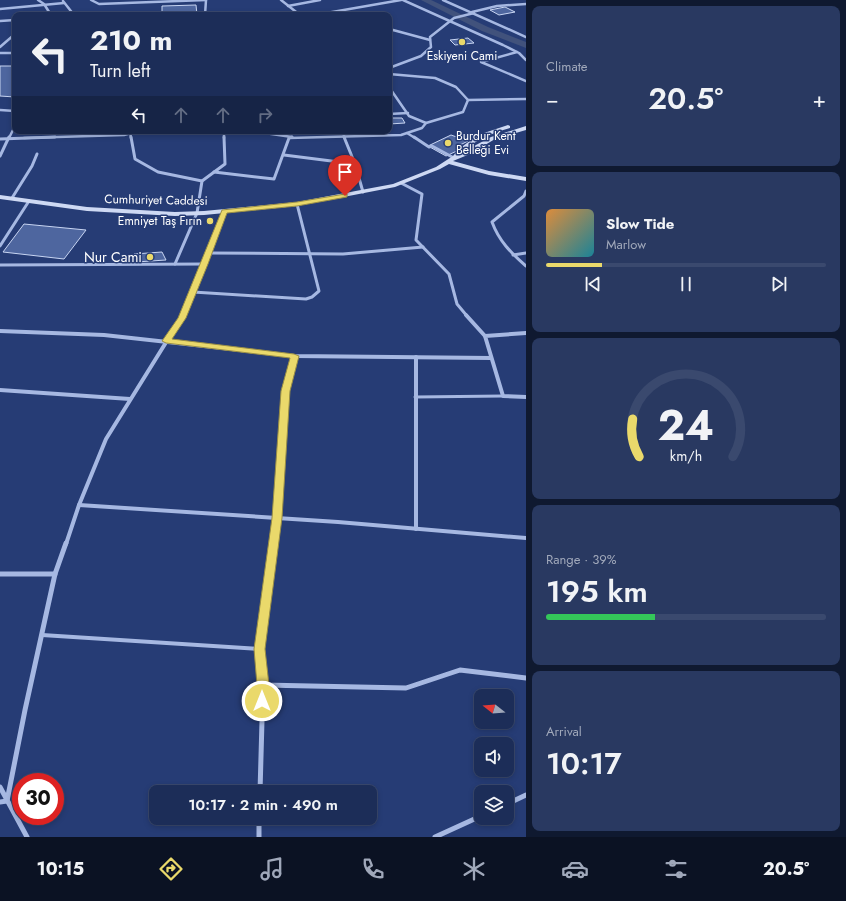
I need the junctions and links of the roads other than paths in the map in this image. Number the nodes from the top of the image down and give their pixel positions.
1 (38, 0) edge
2 (62, 0) edge
3 (91, 0) edge
4 (206, 0) edge
5 (281, 0) edge
6 (320, 0) edge
7 (402, 0) edge
8 (443, 0) edge
9 (64, 2) junction
10 (107, 2) edge
11 (44, 4) junction
12 (526, 4) edge
13 (288, 6) junction
14 (0, 9) edge
15 (49, 12) edge
16 (72, 12) edge
17 (205, 12) edge
18 (296, 12) edge
19 (332, 12) edge
20 (473, 13) junction
21 (12, 20) edge
22 (0, 21) edge
23 (451, 22) junction
24 (392, 30) edge
25 (12, 37) edge
26 (526, 37) edge
27 (430, 40) junction
28 (0, 47) edge
29 (517, 52) junction
30 (0, 53) edge
31 (12, 53) edge
32 (526, 60) edge
33 (392, 67) edge
34 (392, 74) edge
35 (526, 81) edge
36 (392, 91) edge
37 (526, 99) edge
38 (468, 100) junction
39 (0, 110) edge
40 (12, 110) edge
41 (408, 113) junction
42 (392, 114) edge
43 (426, 123) junction
44 (526, 123) edge
45 (526, 128) edge
46 (12, 132) edge
47 (407, 133) junction
48 (126, 134) edge
49 (131, 134) edge
50 (224, 134) edge
51 (272, 134) edge
52 (345, 136) junction
53 (293, 137) junction
54 (0, 139) edge
55 (8, 139) junction
56 (37, 154) dead end
57 (284, 155) junction
58 (0, 156) edge
59 (452, 160) junction
60 (355, 164) junction
61 (214, 172) junction
62 (526, 179) edge
63 (202, 181) junction
64 (401, 183) junction
65 (526, 191) edge
66 (363, 192) junction
67 (0, 197) edge
68 (12, 198) junction
69 (29, 201) junction
70 (297, 204) junction
71 (224, 211) junction
72 (197, 214) junction
73 (0, 246) edge
74 (423, 247) junction
75 (209, 253) junction
76 (526, 253) edge
77 (512, 255) junction
78 (310, 256) junction
79 (174, 264) junction
80 (205, 264) junction
81 (0, 265) edge
82 (526, 266) edge
83 (193, 292) junction
84 (0, 331) edge
85 (526, 333) edge
86 (485, 336) junction
87 (166, 341) junction
88 (294, 356) junction
89 (416, 357) junction
90 (491, 358) junction
91 (0, 390) edge
92 (503, 396) junction
93 (415, 397) junction
94 (526, 397) edge
95 (130, 399) junction
96 (79, 505) junction
97 (277, 518) junction
98 (416, 529) junction
99 (526, 538) edge
100 (0, 574) edge
101 (55, 574) junction
102 (42, 635) junction
103 (260, 649) junction
104 (526, 678) edge
105 (263, 685) junction
106 (260, 785) edge
107 (0, 787) edge
108 (526, 795) edge
109 (514, 801) edge
110 (0, 802) edge
111 (7, 802) junction
112 (474, 819) edge
113 (259, 825) edge
114 (27, 837) edge
115 (258, 837) edge
116 (435, 837) edge

1 - 11 street
2 - 9 street
3 - 10 street
4 - 10 street
4 - 17 street
5 - 13 street
6 - 13 street
7 - 19 street
7 - 23 street
8 - 20 street
9 - 11 street
9 - 16 street
11 - 14 street
11 - 15 street
12 - 20 street
13 - 18 street
20 - 23 street
20 - 26 street
21 - 22 street
23 - 27 street
23 - 29 street
24 - 27 street
25 - 28 street
27 - 33 street
29 - 32 street
29 - 35 street
30 - 31 street
34 - 38 street
36 - 41 street
37 - 38 street
38 - 43 street
39 - 40 street
41 - 42 street
41 - 43 street
43 - 47 street
44 - 59 main road
45 - 59 main road
46 - 55 street
47 - 52 street
47 - 59 street
48 - 55 street
49 - 63 street
50 - 61 street
51 - 53 street
52 - 53 street
52 - 60 street
53 - 57 street
54 - 55 street
55 - 58 street
56 - 68 street
57 - 60 street
57 - 61 street
59 - 62 main road
59 - 64 main road, Cumhuriyet Caddesi
60 - 66 street
61 - 63 street
63 - 72 street
64 - 66 main road, Cumhuriyet Caddesi
64 - 74 street
65 - 77 street
66 - 70 main road, Cumhuriyet Caddesi
67 - 68 main road, Cumhuriyet Caddesi
68 - 69 main road, Cumhuriyet Caddesi
69 - 72 main road, Cumhuriyet Caddesi
69 - 73 street
70 - 71 main road, Cumhuriyet Caddesi
70 - 78 street
71 - 72 main road, Cumhuriyet Caddesi
71 - 75 street
72 - 79 street
74 - 78 street
74 - 86 street
75 - 78 street
75 - 80 street
76 - 77 street
77 - 82 street
78 - 83 street
79 - 80 street
79 - 81 street
80 - 83 street
83 - 87 street
84 - 87 street
85 - 86 street
86 - 90 street
87 - 88 street
87 - 95 street
88 - 89 street
88 - 97 street
89 - 90 street
89 - 93 street
90 - 92 street
91 - 95 street
92 - 93 lane
92 - 94 street
93 - 98 street
95 - 96 street
96 - 97 street
96 - 101 street
97 - 98 street
97 - 103 street
98 - 99 street
100 - 101 street
101 - 102 street
102 - 103 lane
102 - 111 street
103 - 105 street
104 - 105 street
105 - 106 street
107 - 111 street
108 - 109 street
110 - 111 street
111 - 114 street
112 - 116 street
113 - 115 street

